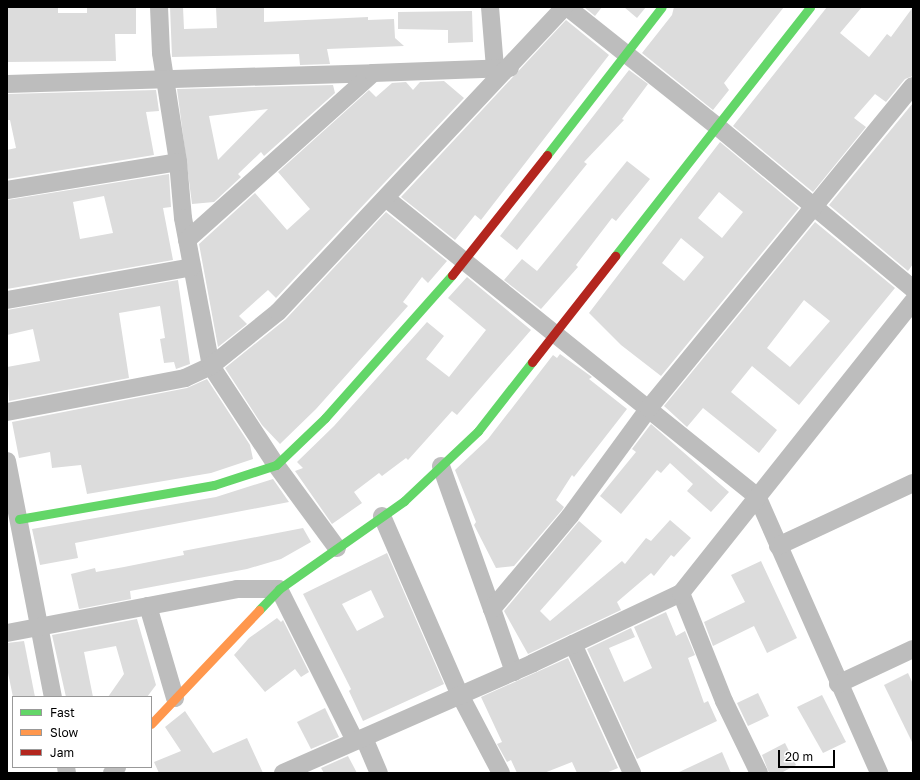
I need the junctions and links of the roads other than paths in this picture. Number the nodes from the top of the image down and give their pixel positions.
1 (159, 7) edge
2 (490, 7) edge
3 (566, 7) edge
4 (662, 7) edge
5 (810, 7) edge
6 (626, 53) junction
7 (502, 68) junction
8 (373, 73) junction
9 (164, 81) junction
10 (7, 84) edge
11 (913, 86) edge
12 (718, 127) junction
13 (178, 162) junction
14 (7, 190) edge
15 (387, 199) junction
16 (814, 205) junction
17 (187, 240) junction
18 (465, 260) junction
19 (192, 267) junction
20 (913, 289) edge
21 (7, 300) edge
22 (913, 301) edge
23 (555, 334) junction
24 (211, 366) junction
25 (649, 408) junction
26 (7, 412) edge
27 (7, 461) edge
28 (276, 465) junction
29 (441, 466) junction
30 (913, 483) edge
31 (756, 496) junction
32 (382, 516) junction
33 (19, 518) junction
34 (778, 546) junction
35 (337, 548) junction
36 (279, 589) junction
37 (680, 593) junction
38 (148, 606) junction
39 (492, 609) junction
40 (39, 627) junction
41 (7, 633) edge
42 (573, 644) junction
43 (913, 649) edge
44 (514, 672) junction
45 (838, 684) junction
46 (460, 695) junction
47 (53, 696) edge
48 (175, 698) junction
49 (152, 723) edge
50 (360, 739) junction
51 (283, 773) edge
52 (379, 773) edge
53 (501, 773) edge
54 (632, 773) edge
55 (759, 773) edge
56 (879, 773) edge

1 - 9 street
2 - 7 street
3 - 6 street
3 - 7 street
4 - 6 street
5 - 12 street
6 - 12 street
6 - 18 street
7 - 8 street
7 - 15 street
8 - 9 street
8 - 17 street
9 - 10 street
9 - 13 street
11 - 16 street
12 - 16 street
12 - 23 street
13 - 14 street
13 - 17 street
15 - 18 street
15 - 24 street
16 - 20 street
16 - 25 street
17 - 19 street
18 - 23 street
18 - 28 street
19 - 21 street
19 - 24 street
22 - 31 street
23 - 25 street
23 - 29 street
24 - 26 street
24 - 28 street
25 - 31 street
25 - 39 street
27 - 33 street
28 - 33 street
28 - 35 street
29 - 32 street
29 - 39 street
30 - 34 street
31 - 34 street
31 - 37 street
32 - 35 street
32 - 46 street
33 - 40 street
34 - 45 street
35 - 36 street
36 - 38 street
36 - 48 street
36 - 50 street
37 - 42 street
37 - 55 street
38 - 40 street
38 - 48 street
39 - 44 street
40 - 41 street
40 - 47 street
42 - 44 street
42 - 54 street
43 - 45 street
44 - 46 street
45 - 56 street
46 - 50 street
46 - 53 street
48 - 49 street
50 - 51 street
50 - 52 street

